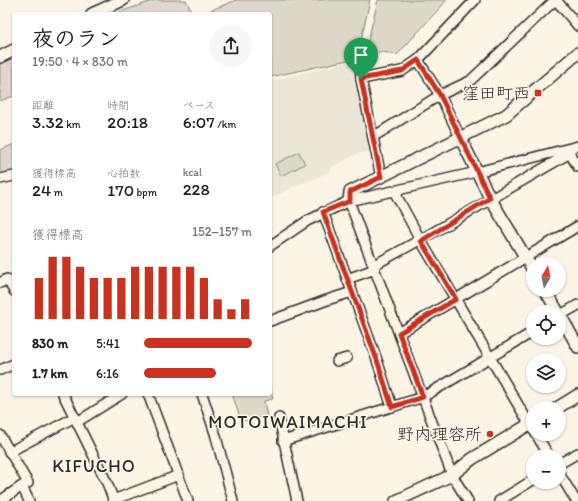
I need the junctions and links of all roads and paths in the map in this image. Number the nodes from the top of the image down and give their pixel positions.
1 (123, 0) edge
2 (475, 0) edge
3 (556, 0) edge
4 (96, 12) edge
5 (578, 26) edge
6 (12, 51) edge
7 (578, 53) edge
8 (0, 57) edge
9 (418, 60) junction
10 (360, 61) dead end
11 (361, 79) junction
12 (440, 95) junction
13 (373, 137) junction
14 (460, 137) junction
15 (578, 146) edge
16 (568, 151) junction
17 (578, 167) edge
18 (477, 172) junction
19 (12, 176) edge
20 (381, 177) junction
21 (0, 179) edge
22 (394, 191) junction
23 (490, 198) junction
24 (350, 201) junction
25 (323, 212) junction
26 (578, 226) edge
27 (421, 241) junction
28 (272, 245) edge
29 (528, 257) edge
30 (526, 258) joint
31 (374, 267) junction
32 (7, 278) edge
33 (347, 279) junction
34 (12, 287) edge
35 (352, 292) junction
36 (456, 299) junction
37 (578, 305) edge
38 (566, 311) edge
39 (272, 320) edge
40 (566, 326) edge
41 (399, 333) junction
42 (526, 336) edge
43 (578, 347) edge
44 (490, 357) junction
45 (347, 358) dead end
46 (338, 362) dead end
47 (12, 365) edge
48 (0, 370) edge
49 (578, 395) edge
50 (64, 396) edge
51 (118, 396) edge
52 (149, 396) edge
53 (203, 396) edge
54 (423, 397) junction
55 (566, 402) edge
56 (392, 407) junction
57 (526, 415) edge
58 (279, 418) dead end
59 (76, 419) junction
60 (526, 428) edge
61 (0, 435) edge
62 (283, 441) junction
63 (9, 452) junction
64 (578, 453) edge
65 (566, 460) edge
66 (179, 475) junction
67 (452, 475) junction
68 (526, 484) edge
69 (566, 485) edge
70 (22, 486) junction
71 (113, 500) edge
72 (0, 501) edge
73 (29, 501) edge
74 (188, 501) edge
75 (233, 501) edge
76 (297, 501) edge
77 (396, 501) edge
78 (468, 501) edge
79 (499, 501) edge
80 (576, 501) edge

1 - 4 street
2 - 9 street
3 - 5 street
3 - 12 street
6 - 8 street
7 - 14 street
9 - 11 street
9 - 12 street
10 - 11 street
11 - 13 street
12 - 13 street
12 - 14 street
13 - 20 street
14 - 18 street
14 - 20 street
15 - 16 street
16 - 17 street
16 - 18 street
16 - 23 street
18 - 22 street
18 - 23 street
19 - 21 street
20 - 24 street
22 - 24 street
22 - 27 street
23 - 27 street
23 - 30 street
24 - 25 street
24 - 31 street
25 - 28 street
25 - 33 street
26 - 29 street
27 - 31 street
27 - 36 street
30 - 36 street
31 - 33 street
31 - 41 street
32 - 34 street
33 - 35 street
35 - 39 street
35 - 56 street
36 - 41 street
36 - 44 street
37 - 38 street
40 - 43 street
41 - 54 street
42 - 44 street
44 - 54 street
44 - 57 street
45 - 46 street
47 - 48 street
49 - 55 street
50 - 59 street
51 - 59 street
52 - 66 street
53 - 75 street
54 - 56 street
54 - 67 street
56 - 62 street
58 - 62 street
59 - 63 street
59 - 71 street
60 - 67 street
61 - 63 street
62 - 76 street
63 - 70 street
64 - 65 street
66 - 71 street
66 - 74 street
67 - 77 street
67 - 78 street
68 - 79 street
69 - 80 street
70 - 72 street
70 - 73 street

